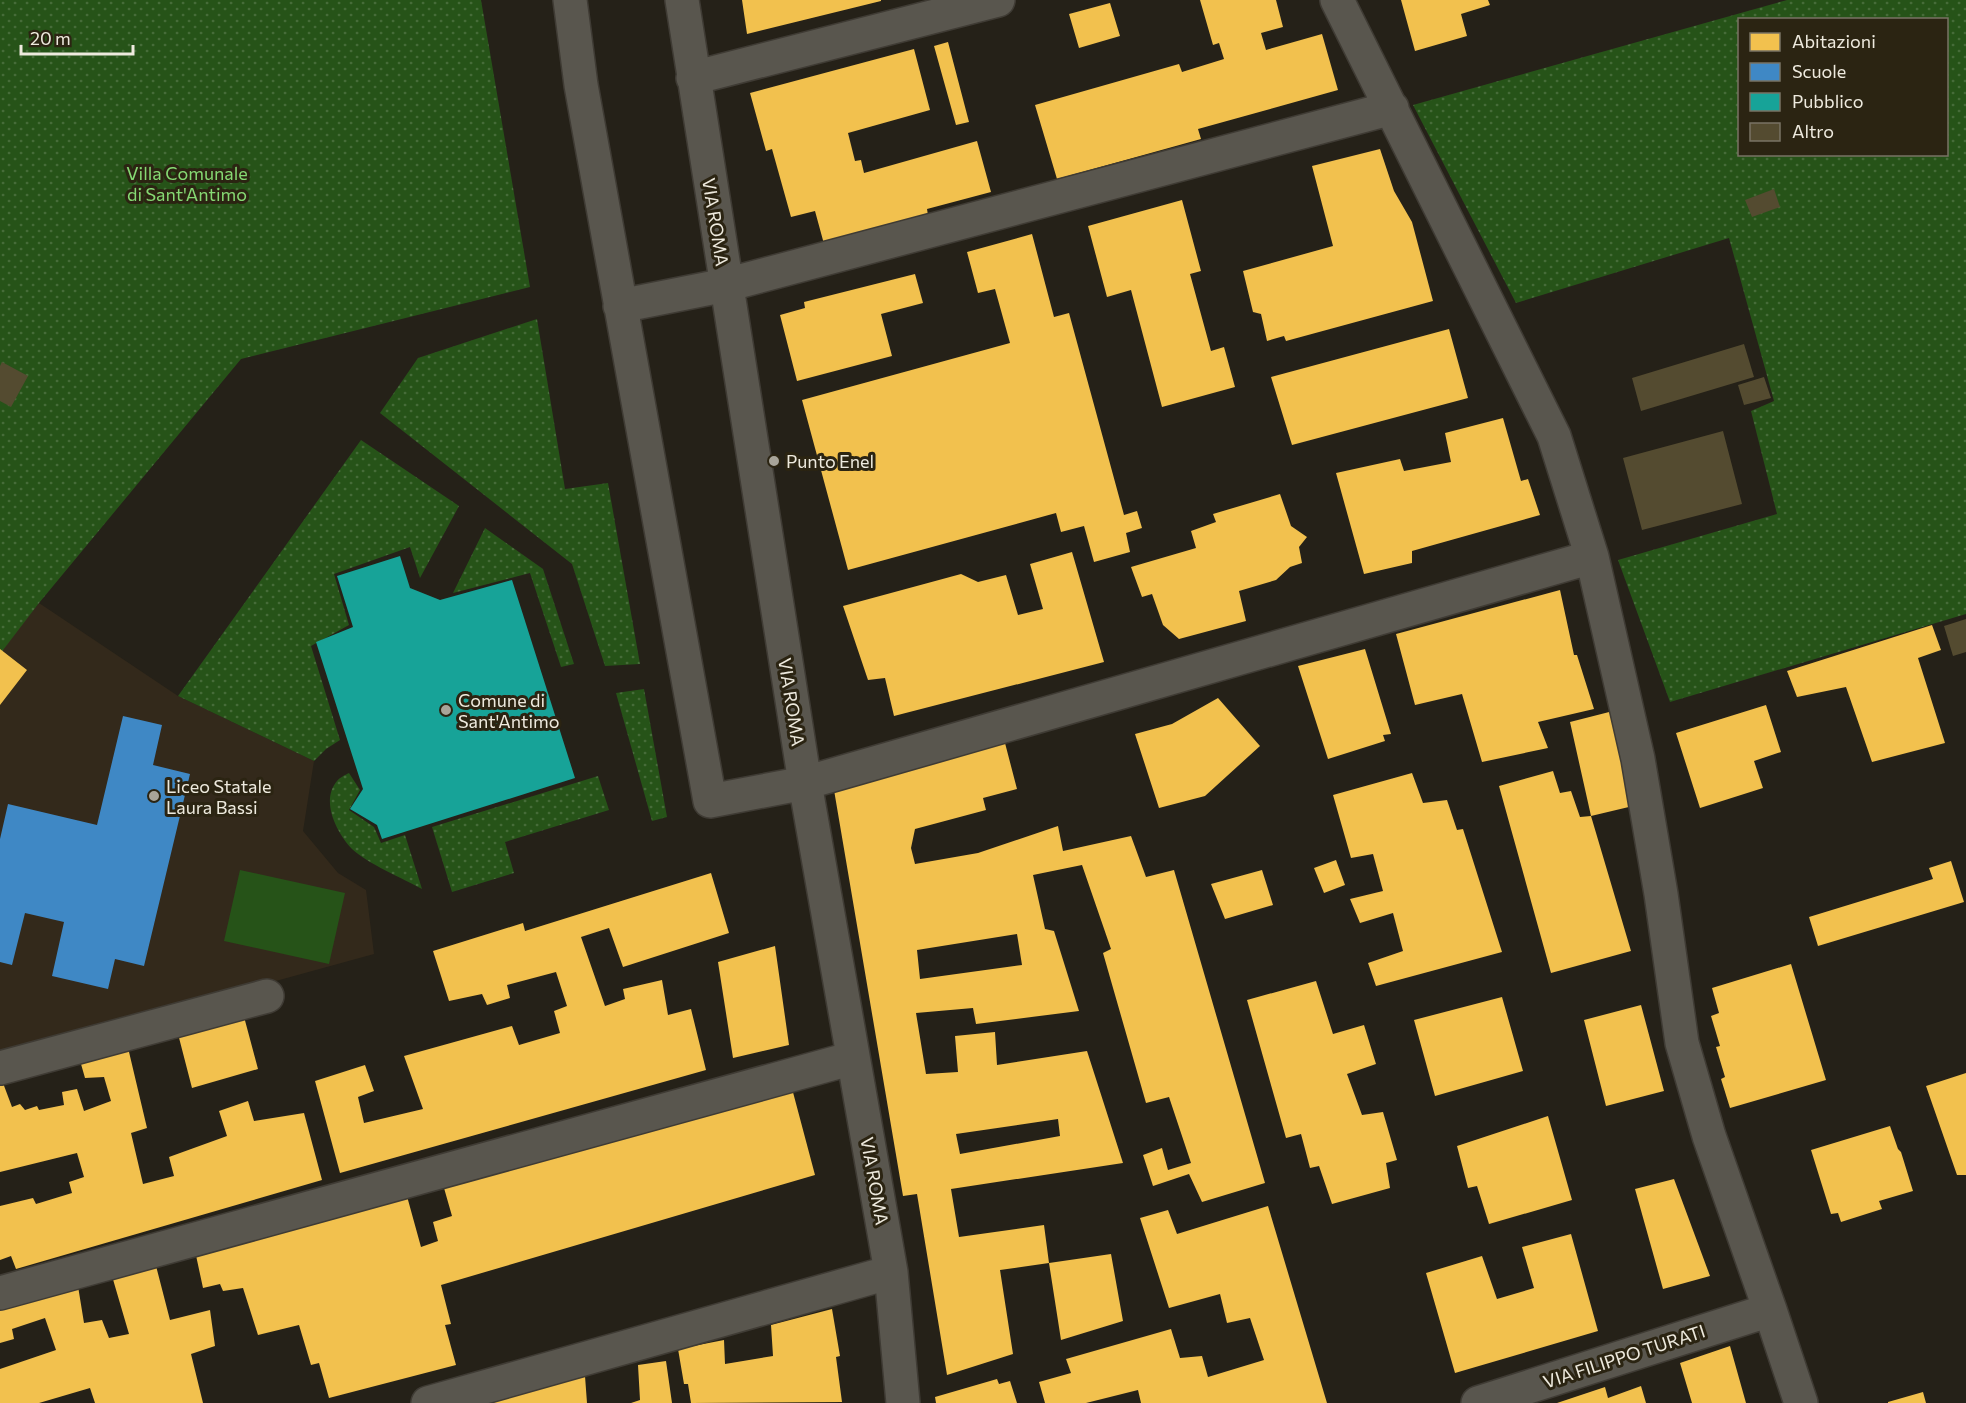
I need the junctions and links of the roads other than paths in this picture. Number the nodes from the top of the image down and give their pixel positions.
1 (570, 0) edge
2 (682, 0) edge
3 (998, 0) edge
4 (1338, 0) edge
5 (693, 78) junction
6 (1392, 108) junction
7 (726, 285) junction
8 (620, 306) junction
9 (1592, 557) junction
10 (805, 783) junction
11 (267, 996) dead end
12 (853, 1058) junction
13 (0, 1068) edge
14 (891, 1272) junction
15 (0, 1293) edge
16 (1770, 1310) junction
17 (428, 1403) edge
18 (903, 1403) edge
19 (1478, 1403) edge
20 (1801, 1403) edge

1 - 8 street
2 - 5 street, VIA ROMA
3 - 5 street
4 - 6 street
5 - 7 street, VIA ROMA
6 - 7 street
6 - 9 street
7 - 8 street
7 - 10 street, VIA ROMA
8 - 10 street
9 - 10 street
9 - 16 street
10 - 12 street, VIA ROMA
11 - 13 street
12 - 14 street, VIA ROMA
12 - 15 street
14 - 17 street
14 - 18 street, VIA ROMA
16 - 19 street, VIA FILIPPO TURATI
16 - 20 street

